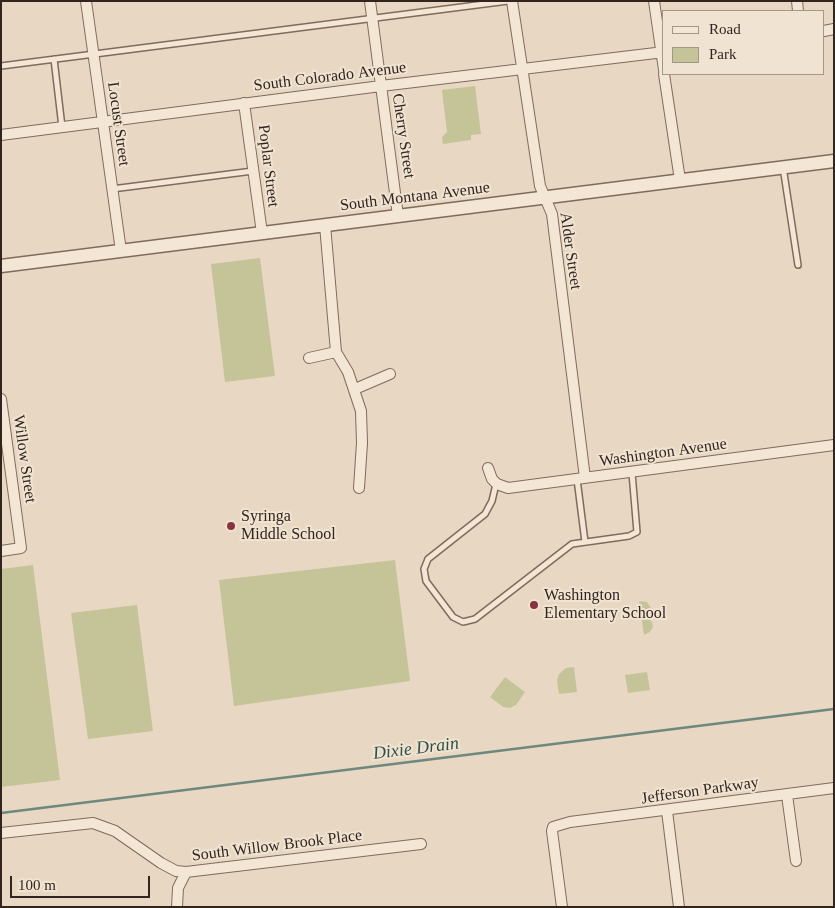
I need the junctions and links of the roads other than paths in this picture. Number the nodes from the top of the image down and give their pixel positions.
1 (86, 1) edge
2 (370, 1) edge
3 (510, 1) edge
4 (654, 1) edge
5 (372, 18) junction
6 (662, 52) edge
7 (93, 54) junction
8 (54, 59) junction
9 (1, 66) edge
10 (522, 69) junction
11 (664, 75) edge
12 (381, 86) junction
13 (244, 103) junction
14 (103, 122) junction
15 (62, 127) junction
16 (1, 135) edge
17 (834, 160) edge
18 (783, 167) junction
19 (253, 171) junction
20 (680, 180) junction
21 (112, 189) junction
22 (544, 197) junction
23 (398, 216) junction
24 (326, 225) junction
25 (262, 233) junction
26 (121, 251) junction
27 (798, 265) dead end
28 (1, 266) edge
29 (336, 352) junction
30 (309, 358) dead end
31 (390, 374) dead end
32 (355, 390) junction
33 (1, 399) edge
34 (834, 445) edge
35 (488, 468) dead end
36 (632, 472) junction
37 (581, 479) junction
38 (496, 484) junction
39 (359, 488) dead end
40 (585, 542) junction
41 (1, 551) edge
42 (834, 788) edge
43 (786, 794) junction
44 (667, 811) junction
45 (1, 833) edge
46 (421, 844) dead end
47 (796, 861) dead end
48 (186, 872) junction
49 (177, 907) edge
50 (562, 907) edge
51 (679, 907) edge

1 - 7 street, Locust Street
2 - 5 street, Cherry Street
3 - 5 lane
3 - 10 street, Alder Street
4 - 6 street
5 - 7 lane
5 - 12 street, Cherry Street
6 - 10 street, South Colorado Avenue
7 - 8 lane
7 - 14 street, Locust Street
8 - 9 lane
8 - 15 lane
10 - 12 street, South Colorado Avenue
10 - 22 street, Alder Street
11 - 20 street
12 - 13 street, South Colorado Avenue
12 - 23 street, Cherry Street
13 - 14 street, South Colorado Avenue
13 - 19 street, Poplar Street
14 - 15 street, South Colorado Avenue
14 - 21 street, Locust Street
15 - 16 street, South Colorado Avenue
17 - 18 street, South Montana Avenue
18 - 20 street, South Montana Avenue
18 - 27 lane
19 - 21 lane
19 - 25 street, Poplar Street
20 - 22 street, South Montana Avenue
21 - 26 street, Locust Street
22 - 23 street, South Montana Avenue
22 - 37 street, Alder Street
23 - 24 street, South Montana Avenue
24 - 25 street, South Montana Avenue
24 - 29 street
25 - 26 street, South Montana Avenue
26 - 28 street, South Montana Avenue
29 - 30 street
29 - 32 street
31 - 32 street
32 - 39 street
33 - 41 street, Willow Street
34 - 36 street, Washington Avenue
35 - 38 street
36 - 37 street, Washington Avenue
36 - 40 lane
37 - 38 street, Washington Avenue
37 - 40 lane
38 - 40 lane
42 - 43 street, Jefferson Parkway
43 - 44 street, Jefferson Parkway
43 - 47 street
44 - 50 street, Jefferson Parkway
44 - 51 street
45 - 48 street, South Willow Brook Place
46 - 48 street, South Willow Brook Place
48 - 49 street

